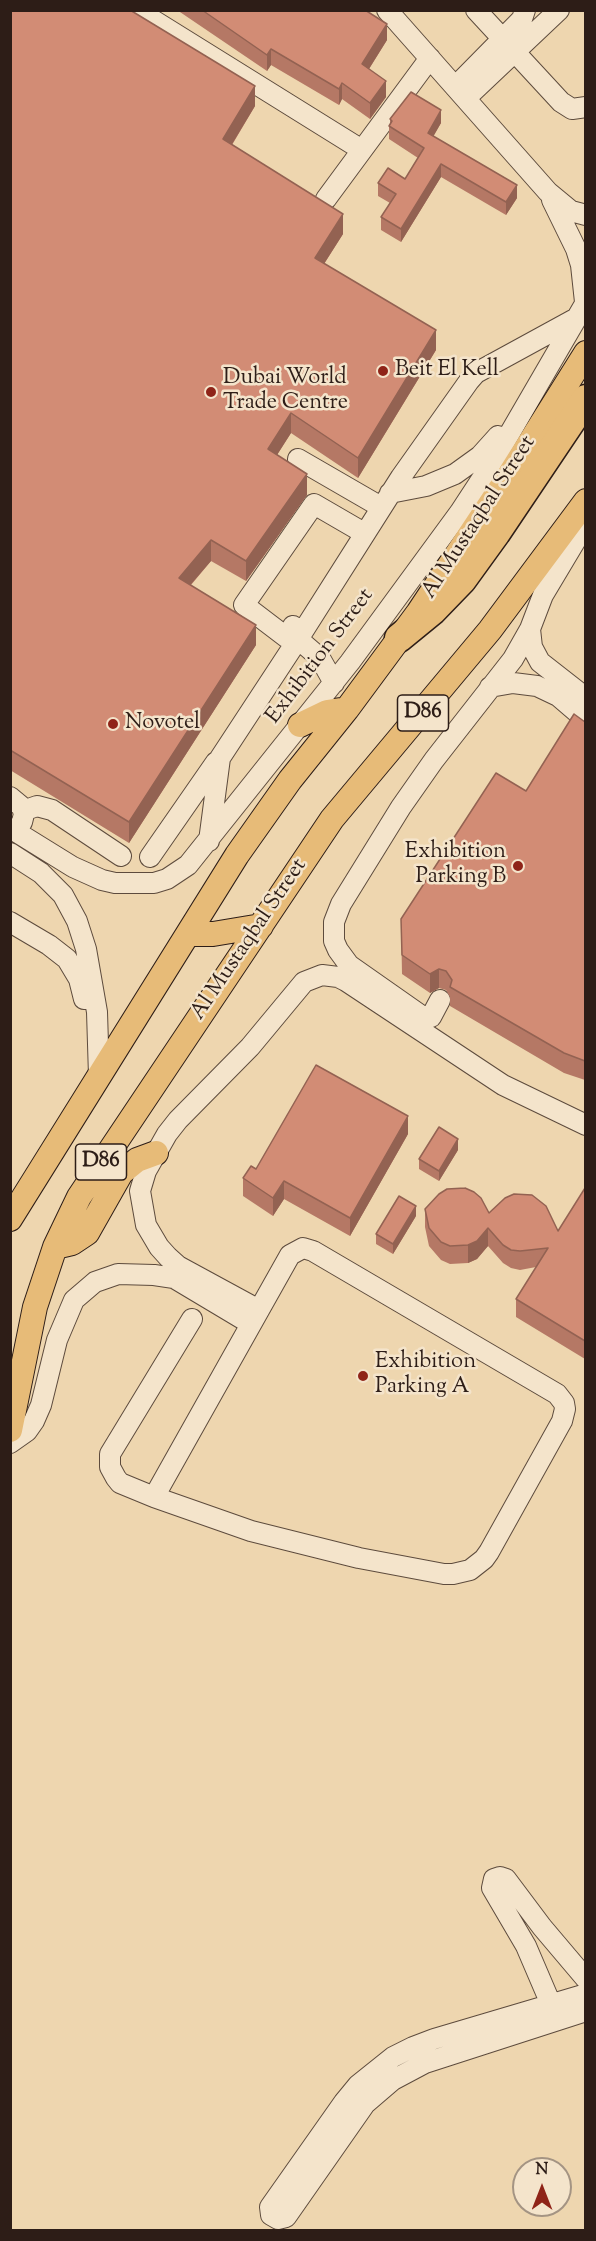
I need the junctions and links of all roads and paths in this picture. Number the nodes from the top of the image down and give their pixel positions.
1 (137, 10) edge
2 (387, 10) edge
3 (476, 10) edge
4 (525, 10) edge
5 (560, 10) edge
6 (509, 46) junction
7 (430, 58) junction
8 (461, 93) junction
9 (585, 107) edge
10 (362, 150) junction
11 (548, 192) junction
12 (326, 199) dead end
13 (585, 215) edge
14 (585, 302) edge
15 (574, 319) junction
16 (585, 353) edge
17 (529, 399) junction
18 (585, 399) edge
19 (298, 459) dead end
20 (385, 500) junction
21 (585, 501) edge
22 (585, 523) edge
23 (364, 532) junction
24 (530, 629) junction
25 (300, 636) junction
26 (399, 638) junction
27 (334, 683) junction
28 (490, 687) junction
29 (585, 698) edge
30 (347, 709) junction
31 (585, 720) edge
32 (300, 725) junction
33 (220, 758) junction
34 (17, 804) edge
35 (14, 830) edge
36 (208, 841) junction
37 (10, 853) edge
38 (121, 856) dead end
39 (150, 857) dead end
40 (10, 922) edge
41 (261, 926) junction
42 (188, 934) junction
43 (440, 1000) dead end
44 (94, 1085) junction
45 (585, 1125) edge
46 (156, 1153) junction
47 (10, 1219) edge
48 (55, 1247) junction
49 (255, 1317) junction
50 (192, 1319) dead end
51 (10, 1430) edge
52 (10, 1443) edge
53 (154, 1497) junction
54 (585, 1979) edge
55 (585, 1994) edge
56 (585, 2011) edge
57 (555, 2013) junction

1 - 10 street
2 - 7 street
3 - 6 street
4 - 6 street
5 - 6 street
6 - 8 street
6 - 9 street
7 - 8 street
7 - 10 street
8 - 11 street
10 - 12 street
11 - 13 street
11 - 14 street
14 - 15 street, Exhibition Street
15 - 17 street, Exhibition Street
15 - 20 street
16 - 26 main road, Al Mustaqbal Street
17 - 20 street
17 - 27 street, Exhibition Street
18 - 26 highway
19 - 20 street
20 - 23 street
21 - 41 main road, Al Mustaqbal Street / D86
22 - 24 street
23 - 25 street
23 - 25 street
24 - 28 street
24 - 29 street
25 - 27 street
25 - 33 street
26 - 30 main road, Al Mustaqbal Street
27 - 32 street, Exhibition Street
28 - 31 street
28 - 43 street
30 - 32 main road
30 - 42 main road, Al Mustaqbal Street
32 - 36 street, Exhibition Street
33 - 36 street
33 - 39 street
34 - 35 street
34 - 38 street
35 - 36 street, Exhibition Street
37 - 44 street
40 - 44 street
41 - 42 main road
41 - 48 main road, Al Mustaqbal Street / D86
42 - 44 main road, Al Mustaqbal Street
44 - 47 main road, Al Mustaqbal Street / D86
45 - 46 street
46 - 48 main road
46 - 49 street
48 - 51 main road, Al Mustaqbal Street / D86
49 - 52 street
49 - 53 street
49 - 53 street
50 - 53 street
54 - 57 street
55 - 57 street
56 - 57 street
57 - 57 street

